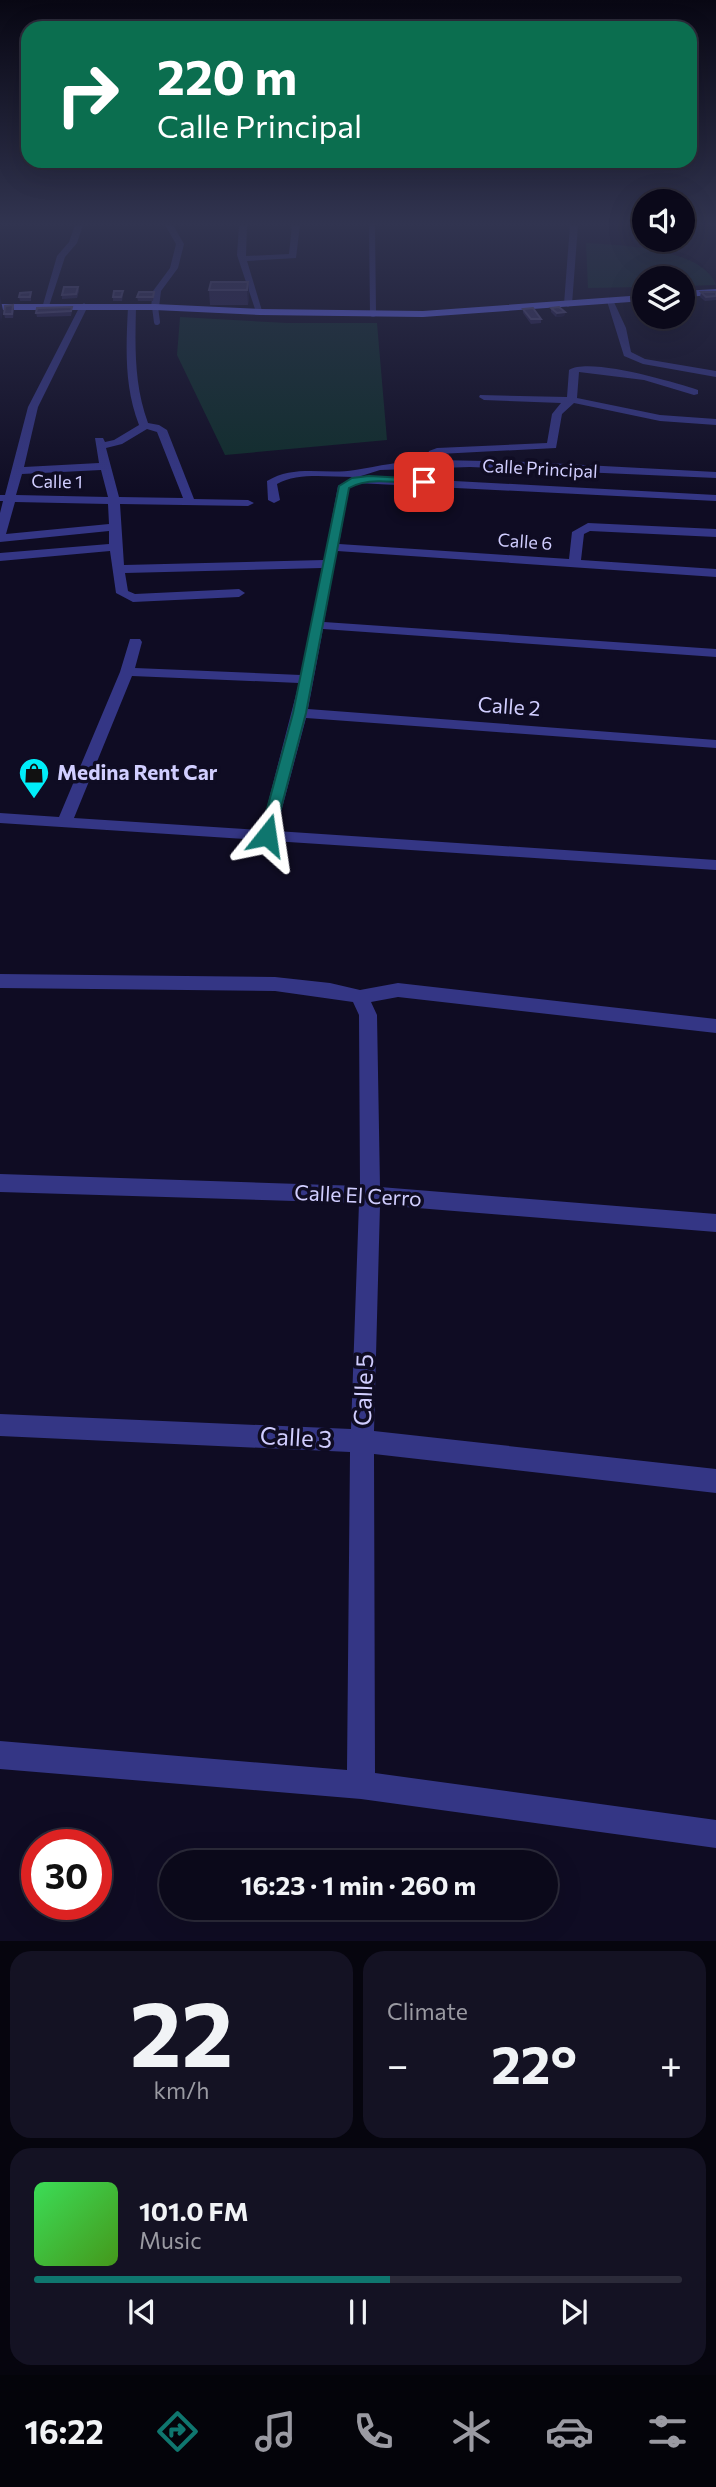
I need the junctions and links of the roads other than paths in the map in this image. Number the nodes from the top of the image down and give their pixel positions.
1 (79, 316) edge
2 (132, 316) edge
3 (156, 316) edge
4 (616, 316) edge
5 (157, 322) dead end
6 (716, 374) edge
7 (694, 392) dead end
8 (484, 397) dead end
9 (572, 400) junction
10 (716, 422) edge
11 (144, 426) junction
12 (430, 464) junction
13 (105, 466) junction
14 (18, 471) junction
15 (615, 471) junction
16 (716, 475) edge
17 (356, 477) junction
18 (615, 492) junction
19 (4, 498) edge
20 (716, 498) edge
21 (114, 500) junction
22 (275, 500) dead end
23 (190, 502) junction
24 (248, 503) dead end
25 (114, 527) junction
26 (716, 533) edge
27 (0, 536) edge
28 (115, 547) junction
29 (331, 547) junction
30 (0, 558) edge
31 (575, 563) junction
32 (330, 564) junction
33 (118, 569) junction
34 (716, 573) edge
35 (239, 593) dead end
36 (318, 625) junction
37 (135, 642) dead end
38 (716, 653) edge
39 (127, 672) junction
40 (305, 679) junction
41 (300, 713) junction
42 (716, 744) edge
43 (0, 818) edge
44 (64, 822) junction
45 (267, 835) junction
46 (716, 865) edge
47 (0, 981) edge
48 (360, 996) junction
49 (716, 1026) edge
50 (0, 1183) edge
51 (370, 1195) junction
52 (716, 1223) edge
53 (0, 1425) edge
54 (362, 1441) junction
55 (716, 1480) edge
56 (0, 1755) edge
57 (360, 1785) junction
58 (716, 1834) edge

1 - 14 street
2 - 11 street
3 - 5 lane
4 - 6 street
7 - 9 street
8 - 9 street
9 - 10 street
9 - 12 street
11 - 13 street
11 - 23 street
12 - 15 street
12 - 17 street
13 - 14 street
13 - 21 street
14 - 19 street
15 - 16 street
15 - 18 street
17 - 18 street, Calle Principal
17 - 22 street
17 - 29 street
18 - 20 street, Calle Principal
19 - 21 street, Calle 1
19 - 27 street
21 - 23 street, Calle 1
21 - 25 street
23 - 24 street, Calle 1
25 - 27 street
25 - 28 street
26 - 31 street
28 - 30 street
28 - 33 street
29 - 31 street, Calle 6
29 - 32 street
31 - 34 street, Calle 6
32 - 33 street
32 - 36 street
33 - 35 street
36 - 38 street
36 - 40 street
37 - 39 street
39 - 40 street
39 - 44 street
40 - 41 street
41 - 42 street, Calle 2
41 - 45 street
43 - 44 street
44 - 45 street
45 - 46 street
47 - 48 street
48 - 49 street
48 - 51 street, Calle 5
50 - 51 street, Calle El Cerro
51 - 52 street, Calle El Cerro
51 - 54 street, Calle 5
53 - 54 street, Calle 3
54 - 55 street, Calle 3
54 - 57 street, Calle 5
56 - 57 street
57 - 58 street

